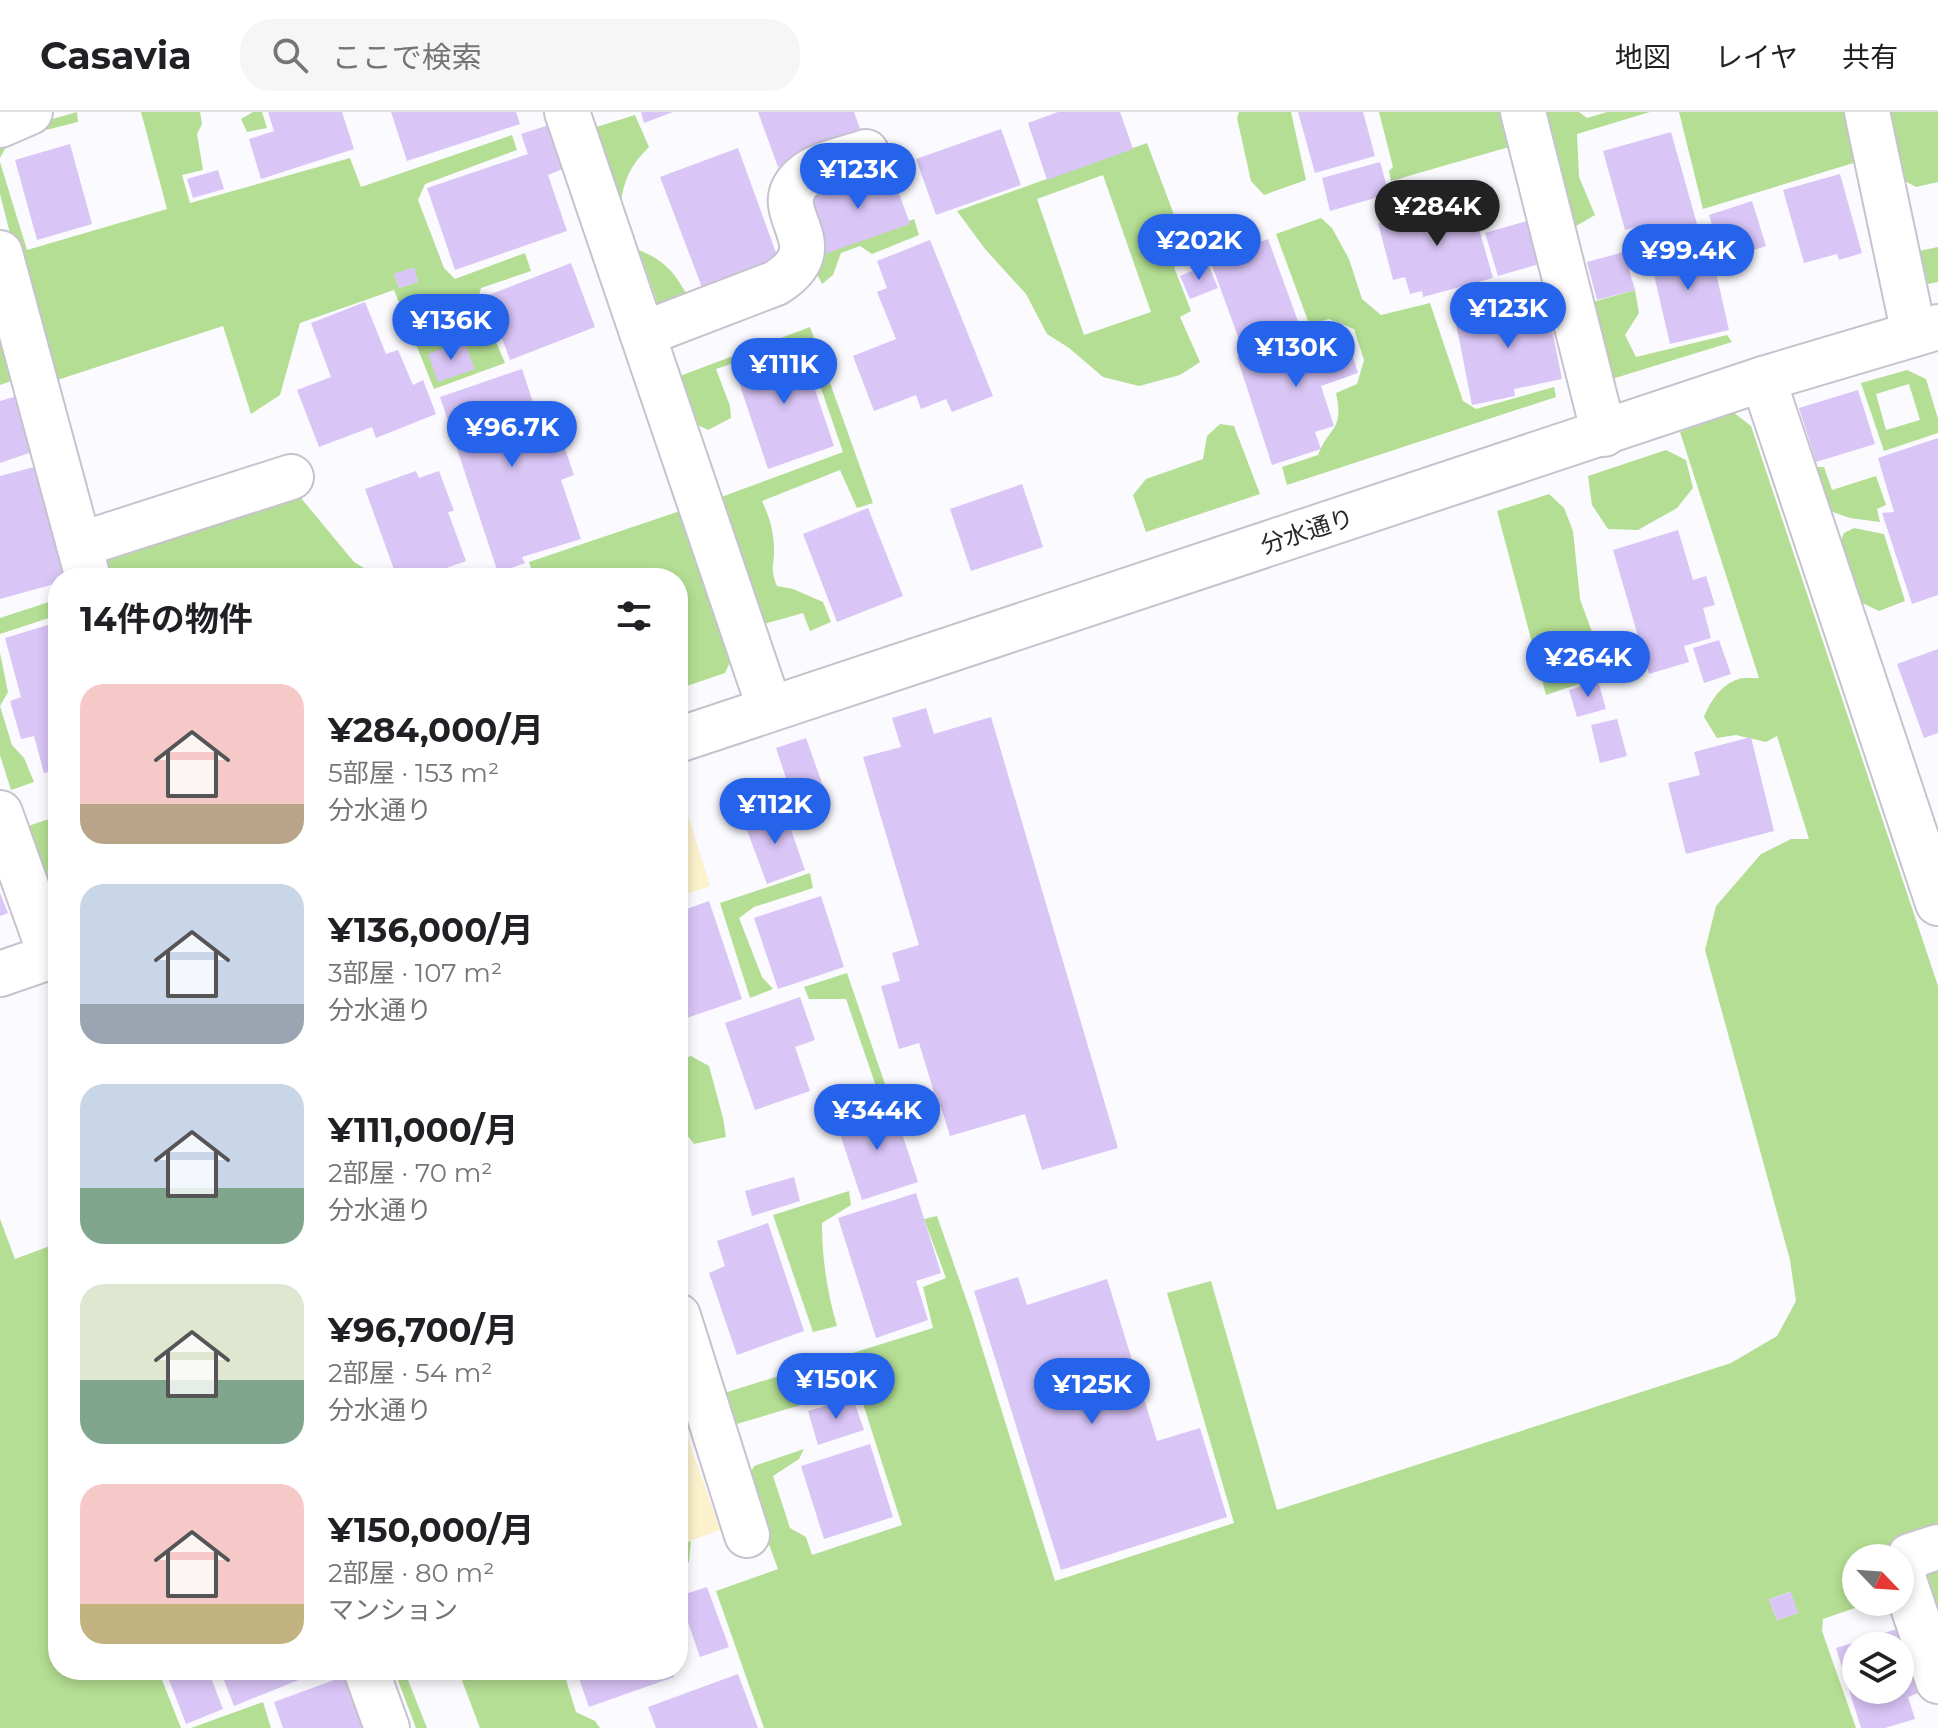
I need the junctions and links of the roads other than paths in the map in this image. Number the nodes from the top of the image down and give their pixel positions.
1 (30, 112) edge
2 (567, 112) edge
3 (1523, 112) edge
4 (1867, 112) edge
5 (0, 125) edge
6 (866, 152) dead end
7 (0, 253) edge
8 (643, 334) junction
9 (1930, 336) edge
10 (1763, 379) junction
11 (1604, 434) junction
12 (291, 477) dead end
13 (84, 561) edge
14 (770, 709) junction
15 (688, 737) edge
16 (0, 813) edge
17 (1938, 903) edge
18 (48, 937) edge
19 (48, 957) edge
20 (0, 974) edge
21 (688, 1348) edge
22 (747, 1535) dead end
23 (1938, 1547) edge
24 (370, 1680) edge
25 (1938, 1681) edge
26 (387, 1728) edge

1 - 5 street
2 - 8 street
3 - 11 street
4 - 9 street
6 - 8 street
7 - 13 street
8 - 14 street
9 - 10 street, 分水通り
10 - 11 street, 分水通り
10 - 17 street
11 - 14 street, 分水通り
12 - 13 street
14 - 15 street, 分水通り
16 - 18 street
19 - 20 street
21 - 22 street
23 - 25 street
24 - 26 street

